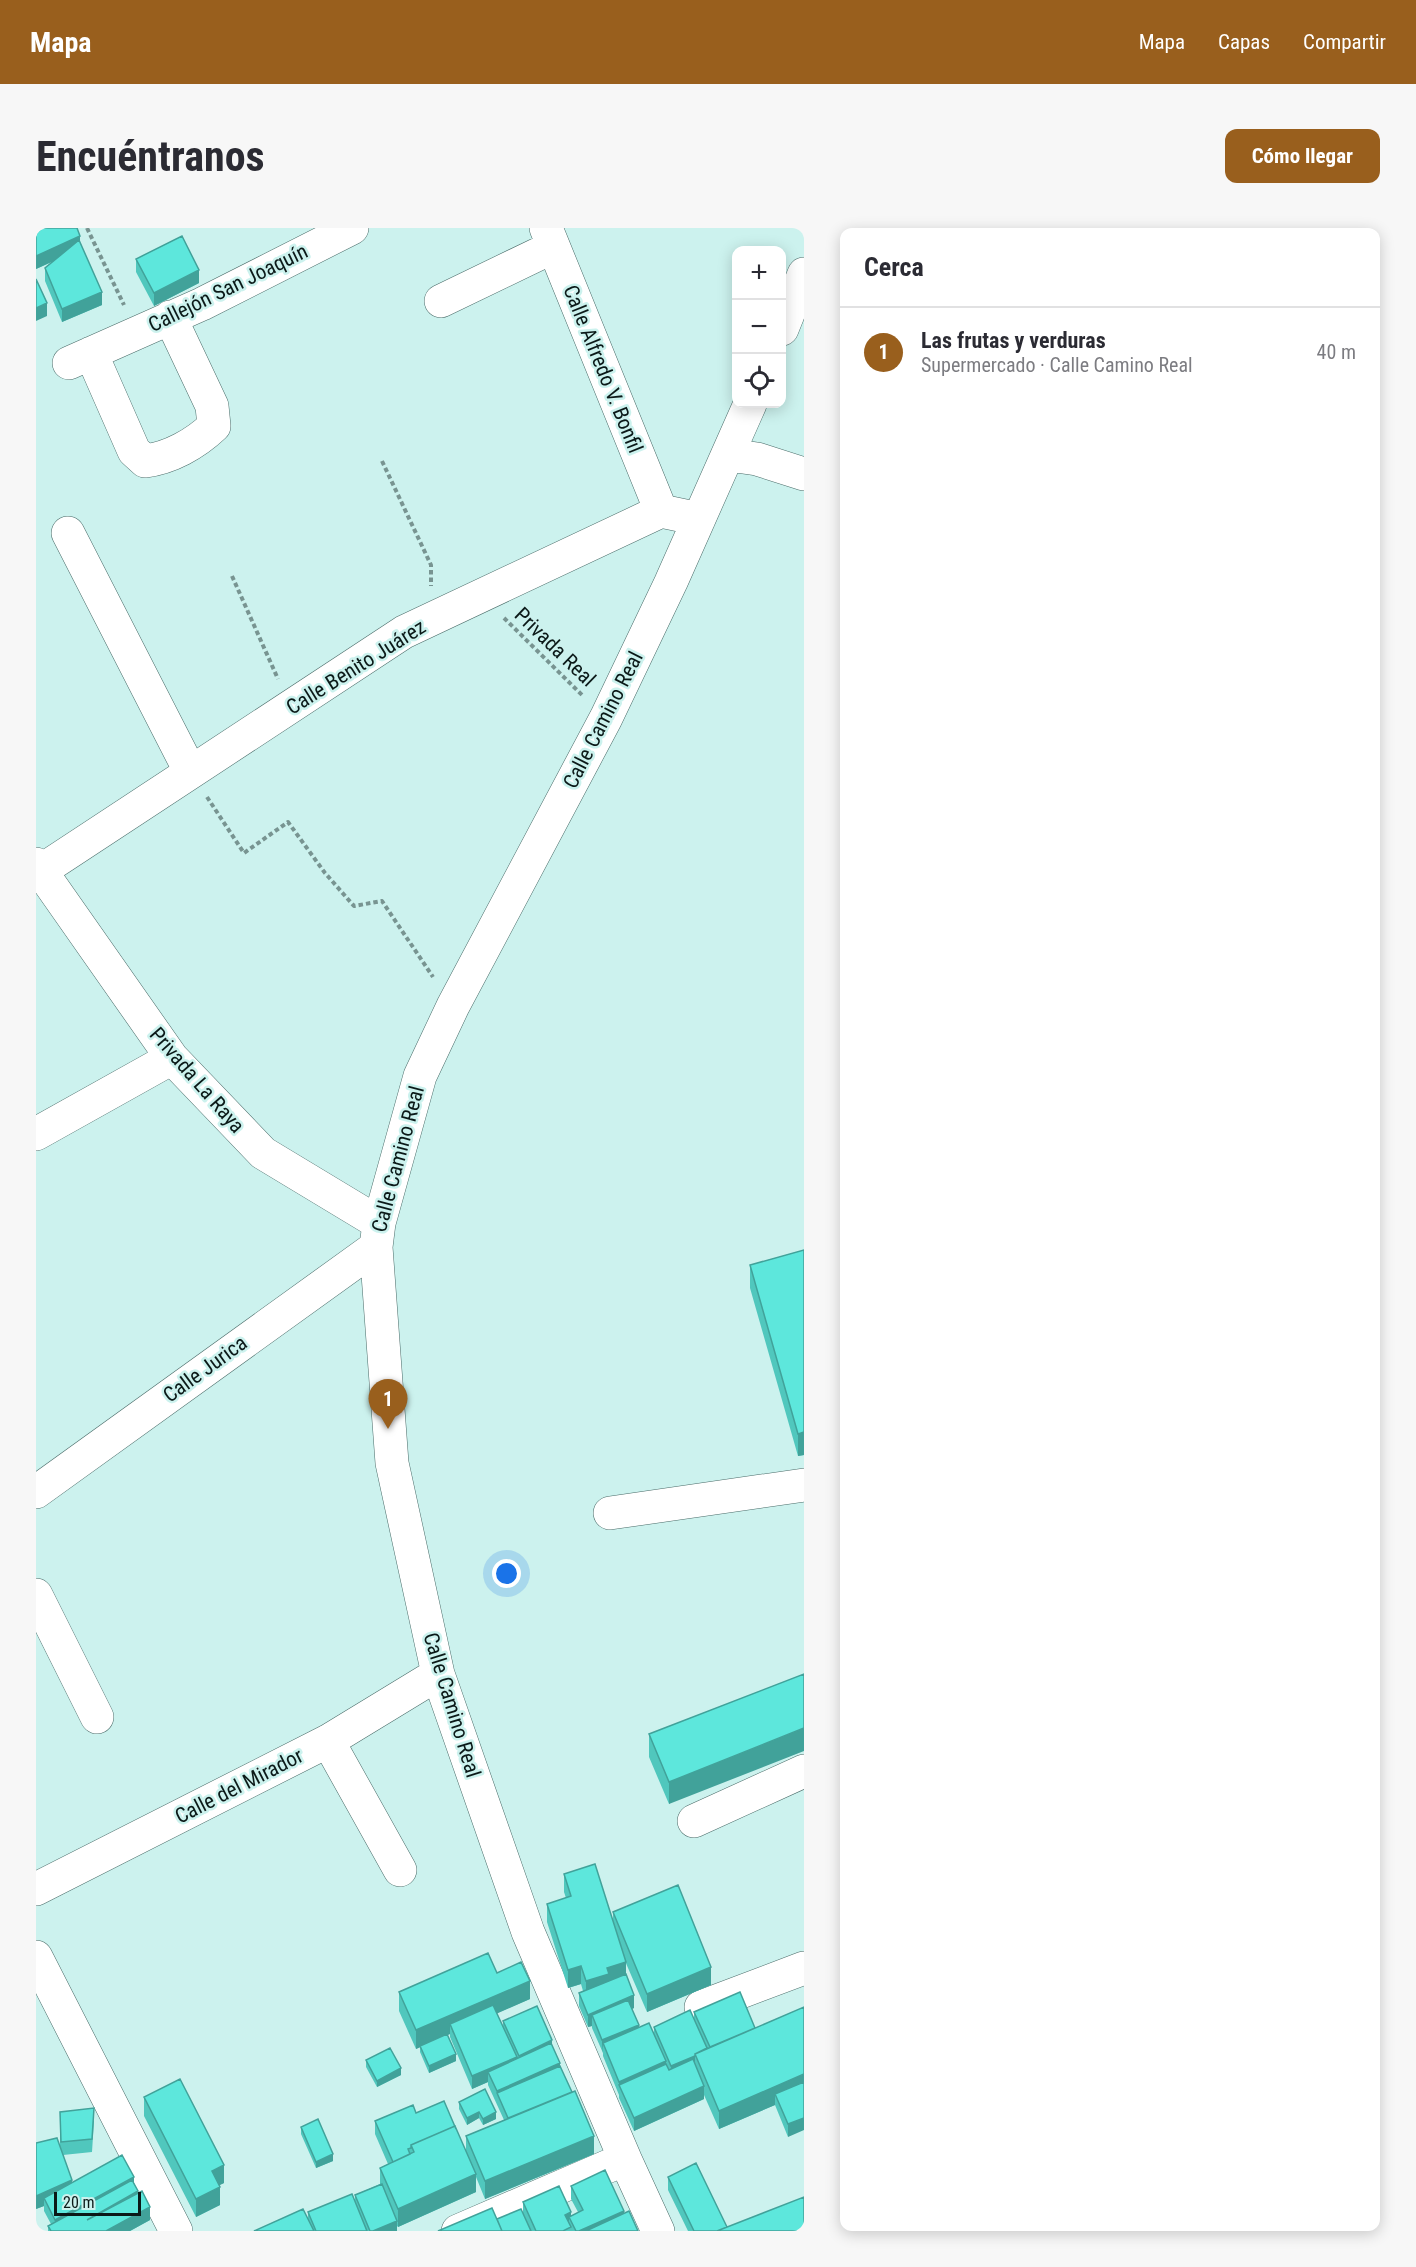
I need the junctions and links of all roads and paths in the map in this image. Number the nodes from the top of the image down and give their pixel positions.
1 (87, 228) edge
2 (352, 228) edge
3 (550, 237) edge
4 (804, 274) edge
5 (441, 301) dead end
6 (170, 317) junction
7 (786, 318) edge
8 (137, 332) junction
9 (748, 408) edge
10 (729, 455) junction
11 (382, 461) dead end
12 (804, 474) edge
13 (661, 511) junction
14 (699, 519) junction
15 (68, 533) dead end
16 (232, 576) dead end
17 (482, 597) junction
18 (431, 620) junction
19 (290, 707) junction
20 (606, 718) junction
21 (190, 771) junction
22 (37, 870) edge
23 (424, 963) dead end
24 (172, 1058) junction
25 (36, 1134) edge
26 (377, 1235) junction
27 (804, 1485) edge
28 (36, 1492) edge
29 (610, 1514) dead end
30 (36, 1595) edge
31 (438, 1674) junction
32 (97, 1718) dead end
33 (328, 1741) junction
34 (804, 1771) edge
35 (694, 1821) dead end
36 (400, 1870) dead end
37 (36, 1889) edge
38 (36, 1957) edge
39 (804, 1968) edge
40 (701, 2007) edge
41 (625, 2159) junction
42 (176, 2231) edge
43 (458, 2231) edge
44 (658, 2231) edge

1 - 8 path, Callejón San Joaquín
2 - 6 street, Callejón San Joaquín
3 - 5 street
3 - 13 street, Calle Alfredo V. Bonfil
4 - 7 street
6 - 8 street, Callejón San Joaquín
6 - 8 street, Callejón San Joaquín
9 - 10 street, Calle Camino Real
10 - 12 street
10 - 14 street, Calle Camino Real
11 - 18 path
13 - 14 street
13 - 17 street, Calle Benito Juárez
14 - 20 street, Calle Camino Real
15 - 21 street
16 - 19 path
17 - 18 street, Calle Benito Juárez
17 - 20 path, Privada Real
18 - 19 street, Calle Benito Juárez
19 - 21 street, Calle Benito Juárez
20 - 26 street, Calle Camino Real
21 - 22 street, Calle Benito Juárez
21 - 23 path
22 - 24 street, Privada La Raya
24 - 25 street
24 - 26 street, Privada La Raya
26 - 28 street, Calle Jurica
26 - 31 street, Calle Camino Real
27 - 29 street
30 - 32 street
31 - 33 street, Calle del Mirador
31 - 41 street, Calle Camino Real
33 - 36 street
33 - 37 street, Calle del Mirador
34 - 35 street
38 - 42 street
39 - 40 street
41 - 43 street
41 - 44 street, Calle Camino Real

